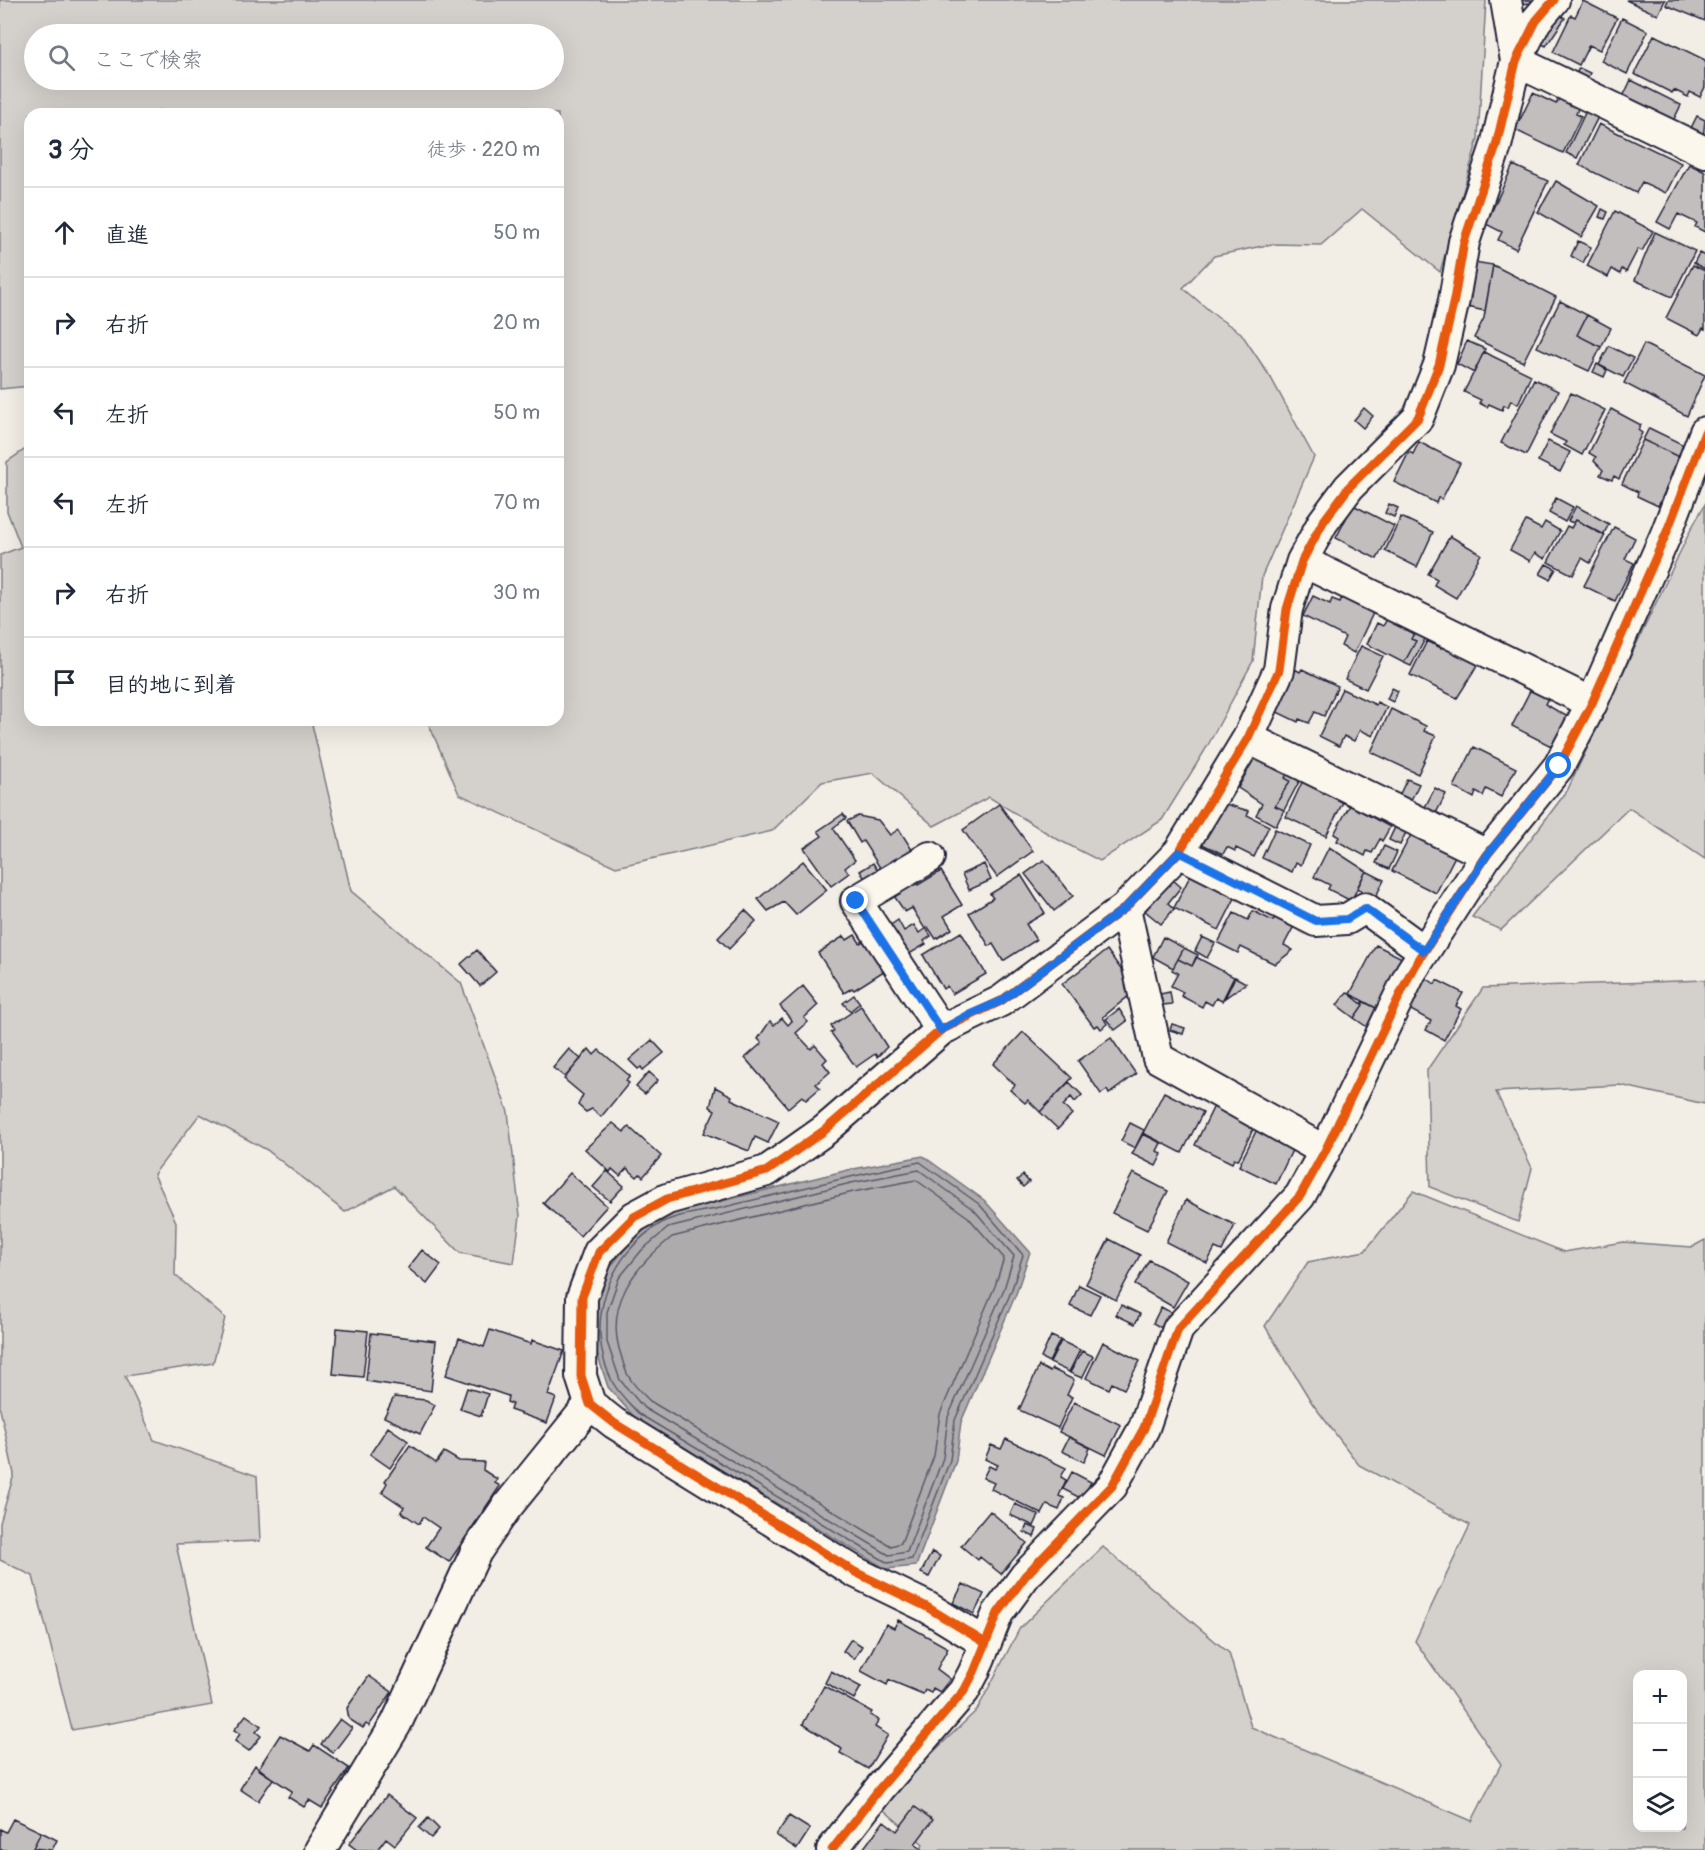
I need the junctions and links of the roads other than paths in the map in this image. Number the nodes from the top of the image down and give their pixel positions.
1 (1506, 0) edge
2 (1554, 0) edge
3 (1515, 61) junction
4 (1705, 152) edge
5 (1705, 432) edge
6 (1302, 561) junction
7 (1592, 703) junction
8 (1248, 738) junction
9 (1179, 852) junction
10 (1487, 855) junction
11 (930, 857) dead end
12 (1125, 908) junction
13 (1424, 951) junction
14 (941, 1030) junction
15 (1325, 1151) junction
16 (590, 1404) junction
17 (984, 1642) junction
18 (320, 1850) edge
19 (832, 1850) edge

1 - 3 street
2 - 3 street
3 - 4 street
3 - 6 street
5 - 7 street
6 - 7 street
6 - 8 street
7 - 10 street
8 - 9 street
8 - 10 street
9 - 12 street
9 - 13 street
10 - 13 street
11 - 14 street
12 - 14 street
12 - 15 street
13 - 15 street
14 - 16 street
15 - 17 street
16 - 17 street
16 - 18 street
17 - 19 street

